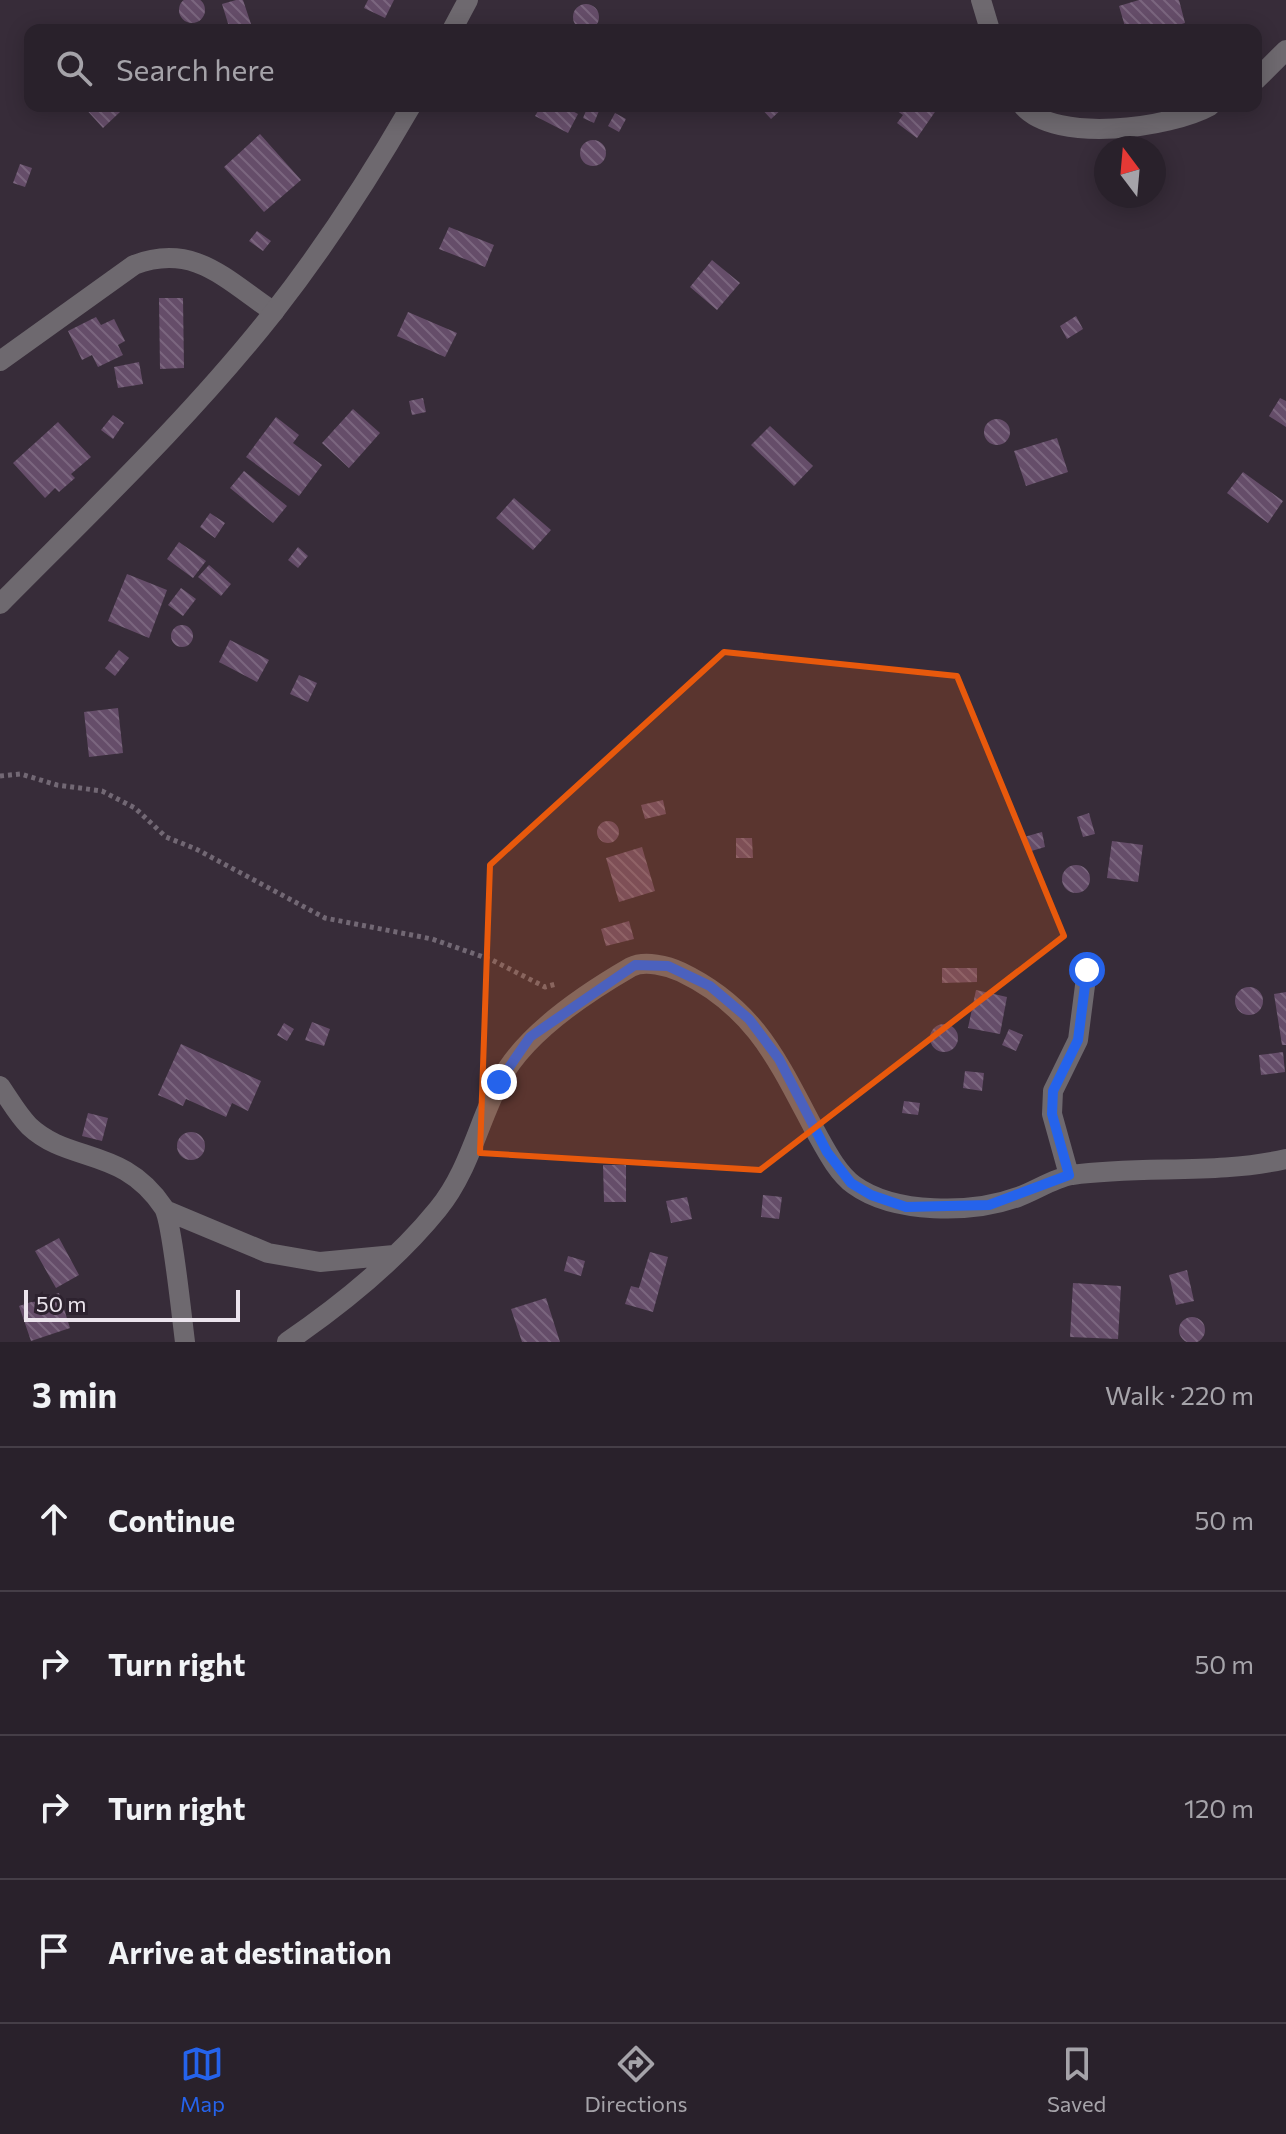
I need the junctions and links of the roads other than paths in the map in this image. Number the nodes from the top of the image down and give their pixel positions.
1 (468, 0) edge
2 (981, 0) edge
3 (455, 24) edge
4 (988, 24) edge
5 (1286, 50) edge
6 (1262, 74) edge
7 (408, 112) edge
8 (1034, 112) edge
9 (1189, 112) edge
10 (274, 312) junction
11 (0, 361) edge
12 (0, 604) edge
13 (1087, 970) dead end
14 (0, 1086) edge
15 (1286, 1159) edge
16 (1069, 1175) junction
17 (165, 1210) junction
18 (394, 1255) junction
19 (185, 1342) edge
20 (287, 1342) edge

1 - 3 street
2 - 4 street
5 - 6 street
7 - 10 street
8 - 9 street
10 - 11 street
10 - 12 street
13 - 16 street
14 - 17 street
15 - 16 street
16 - 18 street
17 - 18 street
17 - 19 street
18 - 20 street

